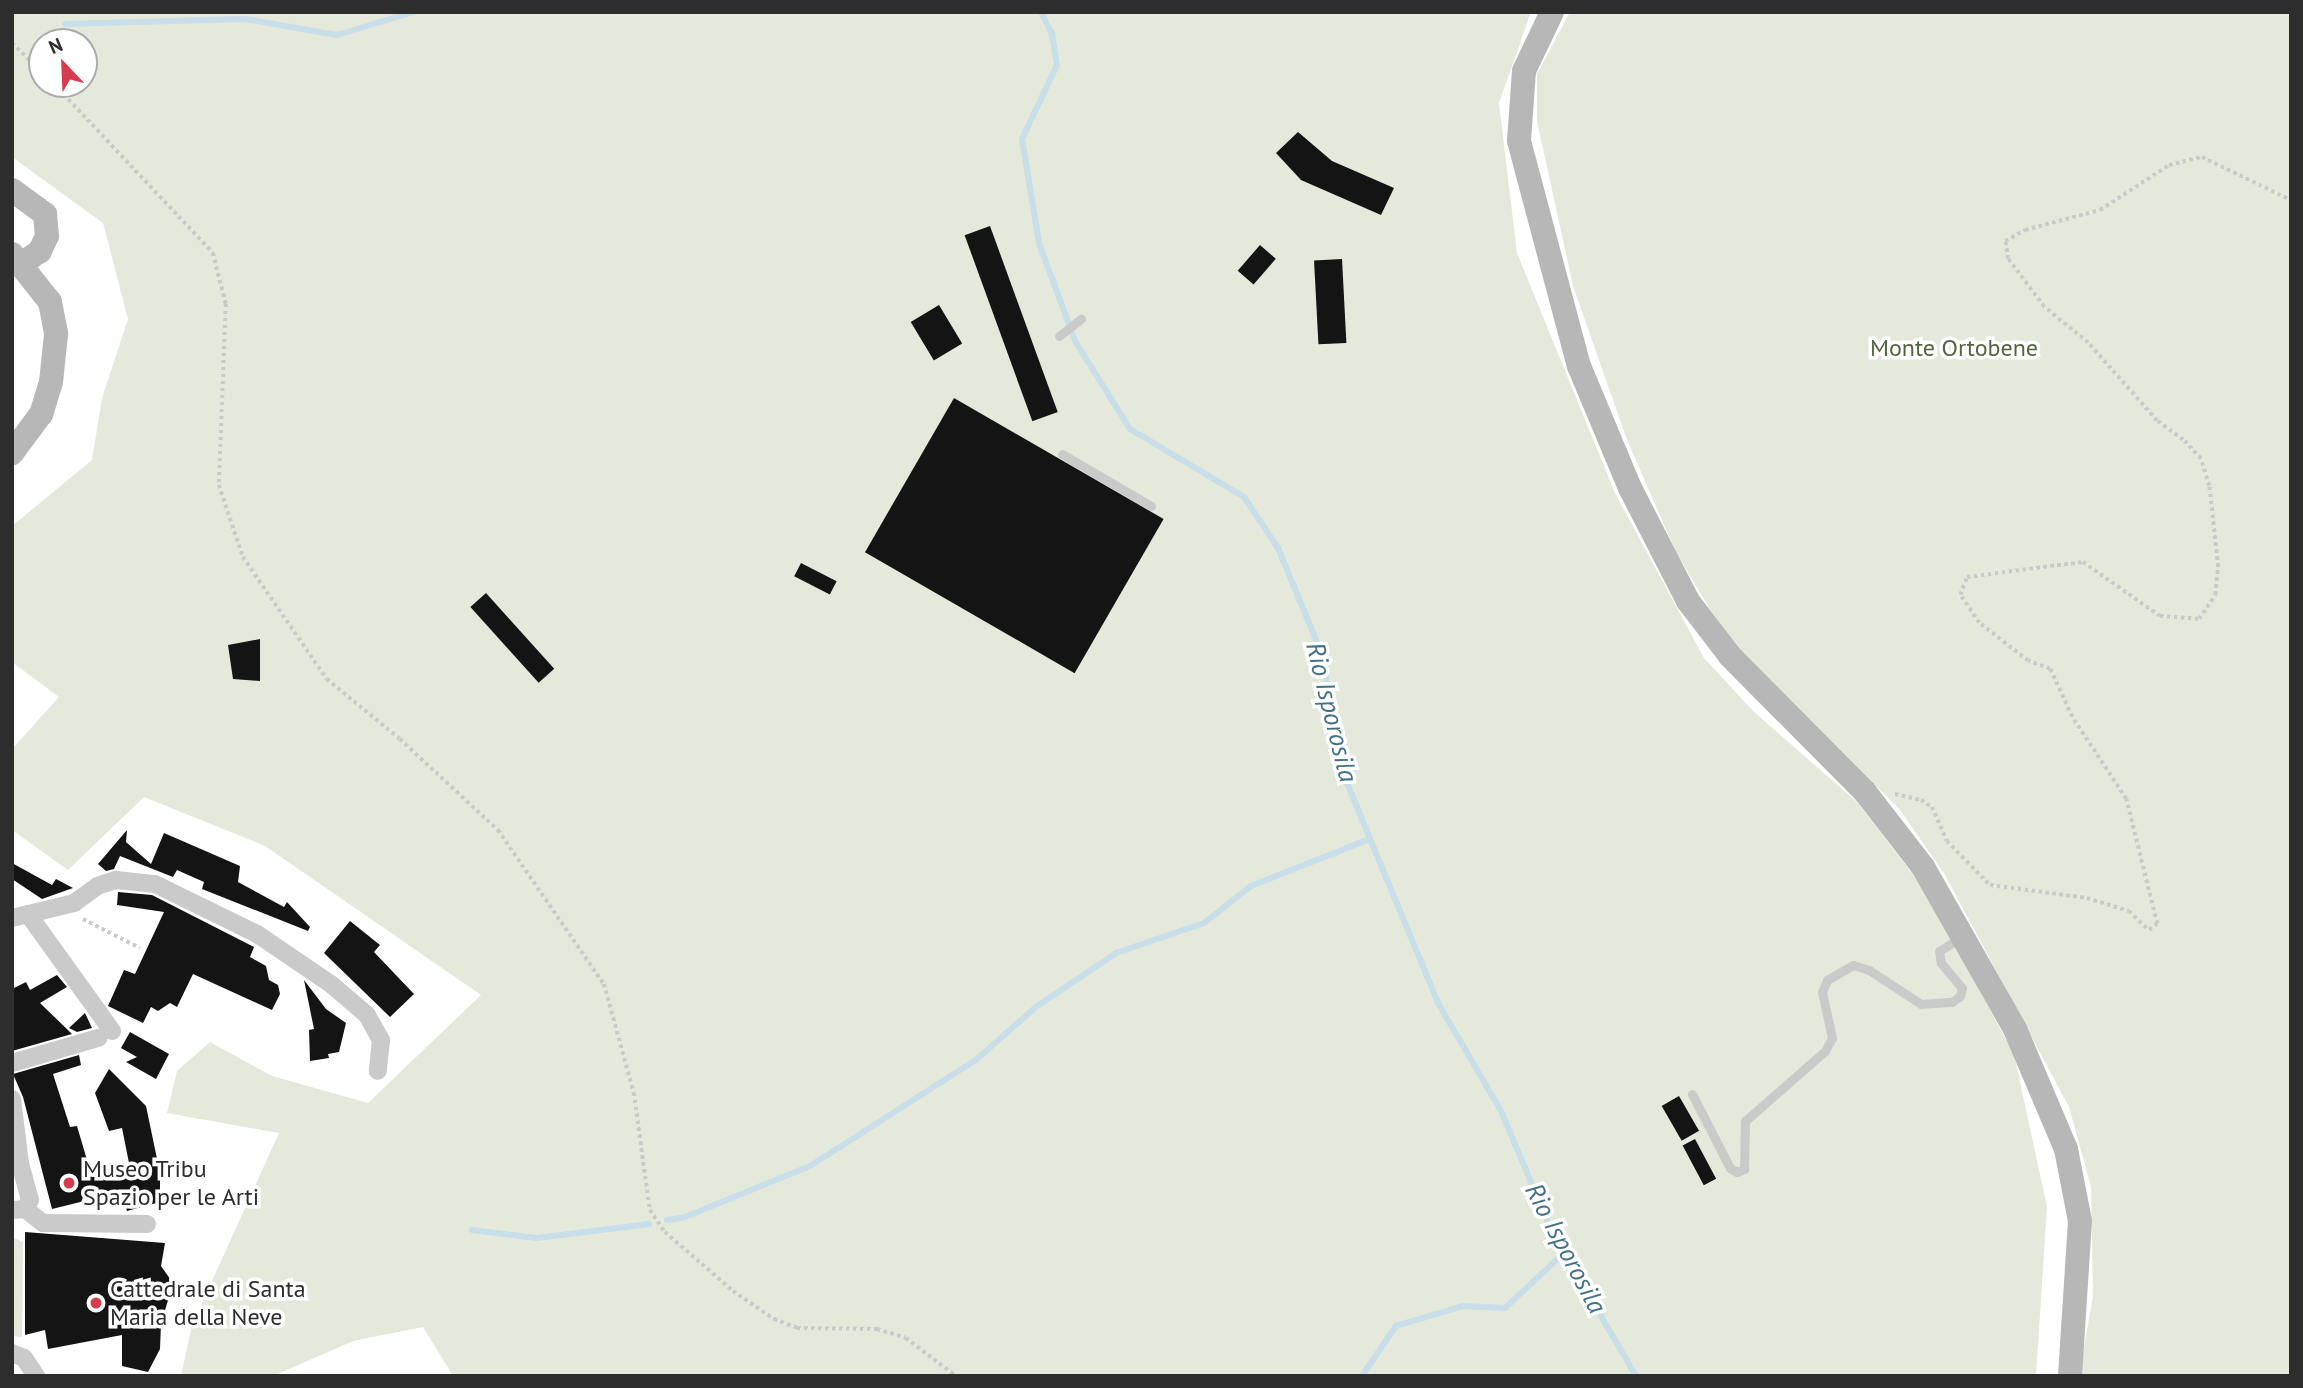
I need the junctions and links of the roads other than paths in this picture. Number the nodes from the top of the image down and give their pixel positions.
1 (1552, 12) edge
2 (12, 190) edge
3 (18, 258) edge
4 (1081, 319) dead end
5 (1059, 337) dead end
6 (12, 453) edge
7 (1062, 454) dead end
8 (1151, 506) dead end
9 (20, 916) edge
10 (1963, 936) junction
11 (12, 1063) edge
12 (378, 1071) dead end
13 (1692, 1094) dead end
14 (12, 1099) edge
15 (16, 1164) edge
16 (18, 1210) edge
17 (147, 1224) dead end
18 (12, 1353) edge
19 (36, 1376) edge
20 (2070, 1376) edge

1 - 10 main road
2 - 3 main road
3 - 6 main road
4 - 5 lane
7 - 8 lane
9 - 11 street
9 - 12 street
10 - 13 lane
10 - 20 main road
14 - 15 street
15 - 16 street
16 - 17 street
18 - 19 street

